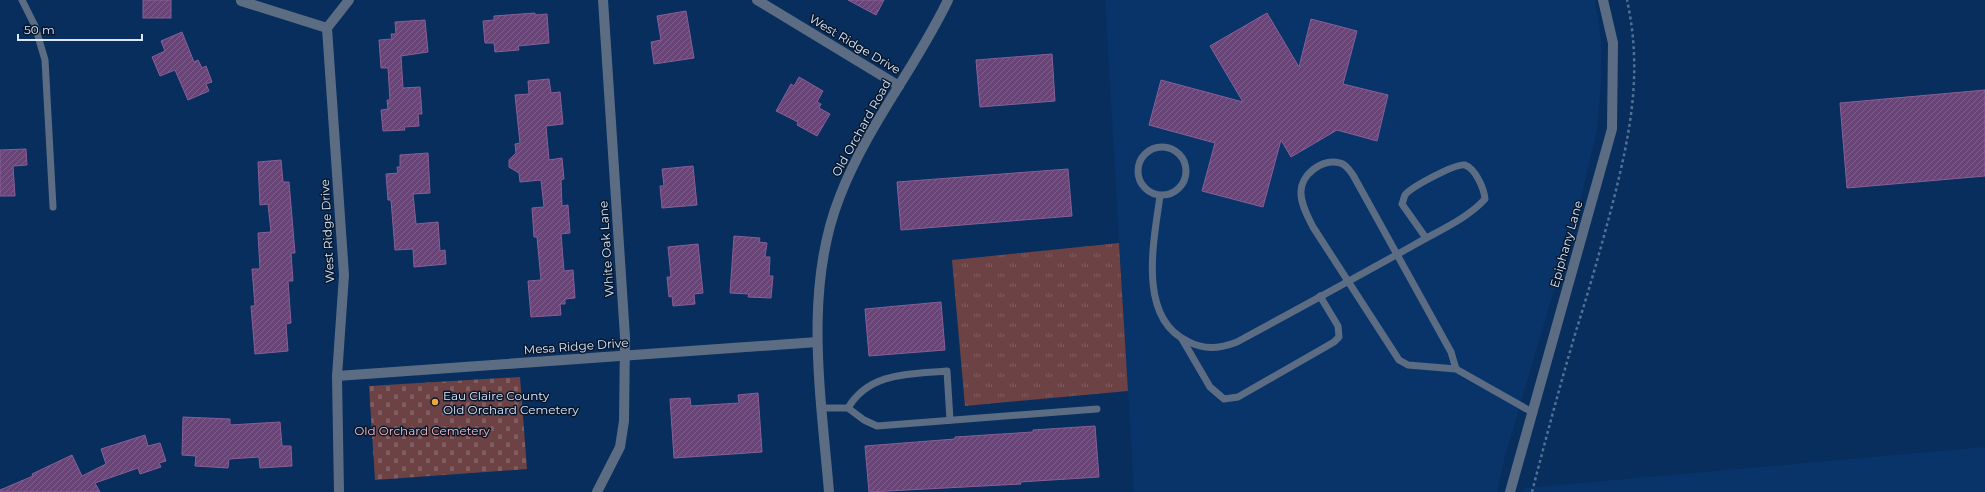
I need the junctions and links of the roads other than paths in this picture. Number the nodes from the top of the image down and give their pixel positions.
1 (22, 0) edge
2 (349, 0) edge
3 (603, 0) edge
4 (757, 0) edge
5 (948, 0) edge
6 (1603, 0) edge
7 (241, 1) dead end
8 (327, 28) junction
9 (899, 86) junction
10 (1160, 196) junction
11 (53, 207) dead end
12 (1426, 238) junction
13 (1397, 254) junction
14 (1348, 281) junction
15 (1320, 296) junction
16 (1182, 339) junction
17 (817, 342) junction
18 (625, 356) junction
19 (1456, 369) junction
20 (337, 376) junction
21 (822, 408) junction
22 (848, 408) junction
23 (1097, 409) dead end
24 (1532, 412) junction
25 (950, 420) junction
26 (339, 492) edge
27 (598, 492) edge
28 (829, 492) edge
29 (1510, 492) edge

1 - 11 lane
2 - 8 street
3 - 18 street, White Oak Lane
4 - 9 street, West Ridge Drive
5 - 9 street, Old Orchard Road
6 - 24 street, Epiphany Lane
7 - 8 street
8 - 20 street, West Ridge Drive
9 - 17 street, Old Orchard Road
10 - 10 lane
10 - 16 lane
12 - 12 lane
12 - 13 lane
13 - 14 lane
13 - 14 lane
13 - 19 lane
14 - 15 lane
14 - 19 lane
15 - 16 lane
15 - 16 lane
17 - 18 street, Mesa Ridge Drive
17 - 21 street, Old Orchard Road
18 - 20 street, Mesa Ridge Drive
18 - 27 street, White Oak Lane
19 - 24 lane
20 - 26 street, West Ridge Drive
21 - 22 lane
21 - 28 street, Old Orchard Road
22 - 25 lane
22 - 25 lane
23 - 25 lane
24 - 29 street, Epiphany Lane

